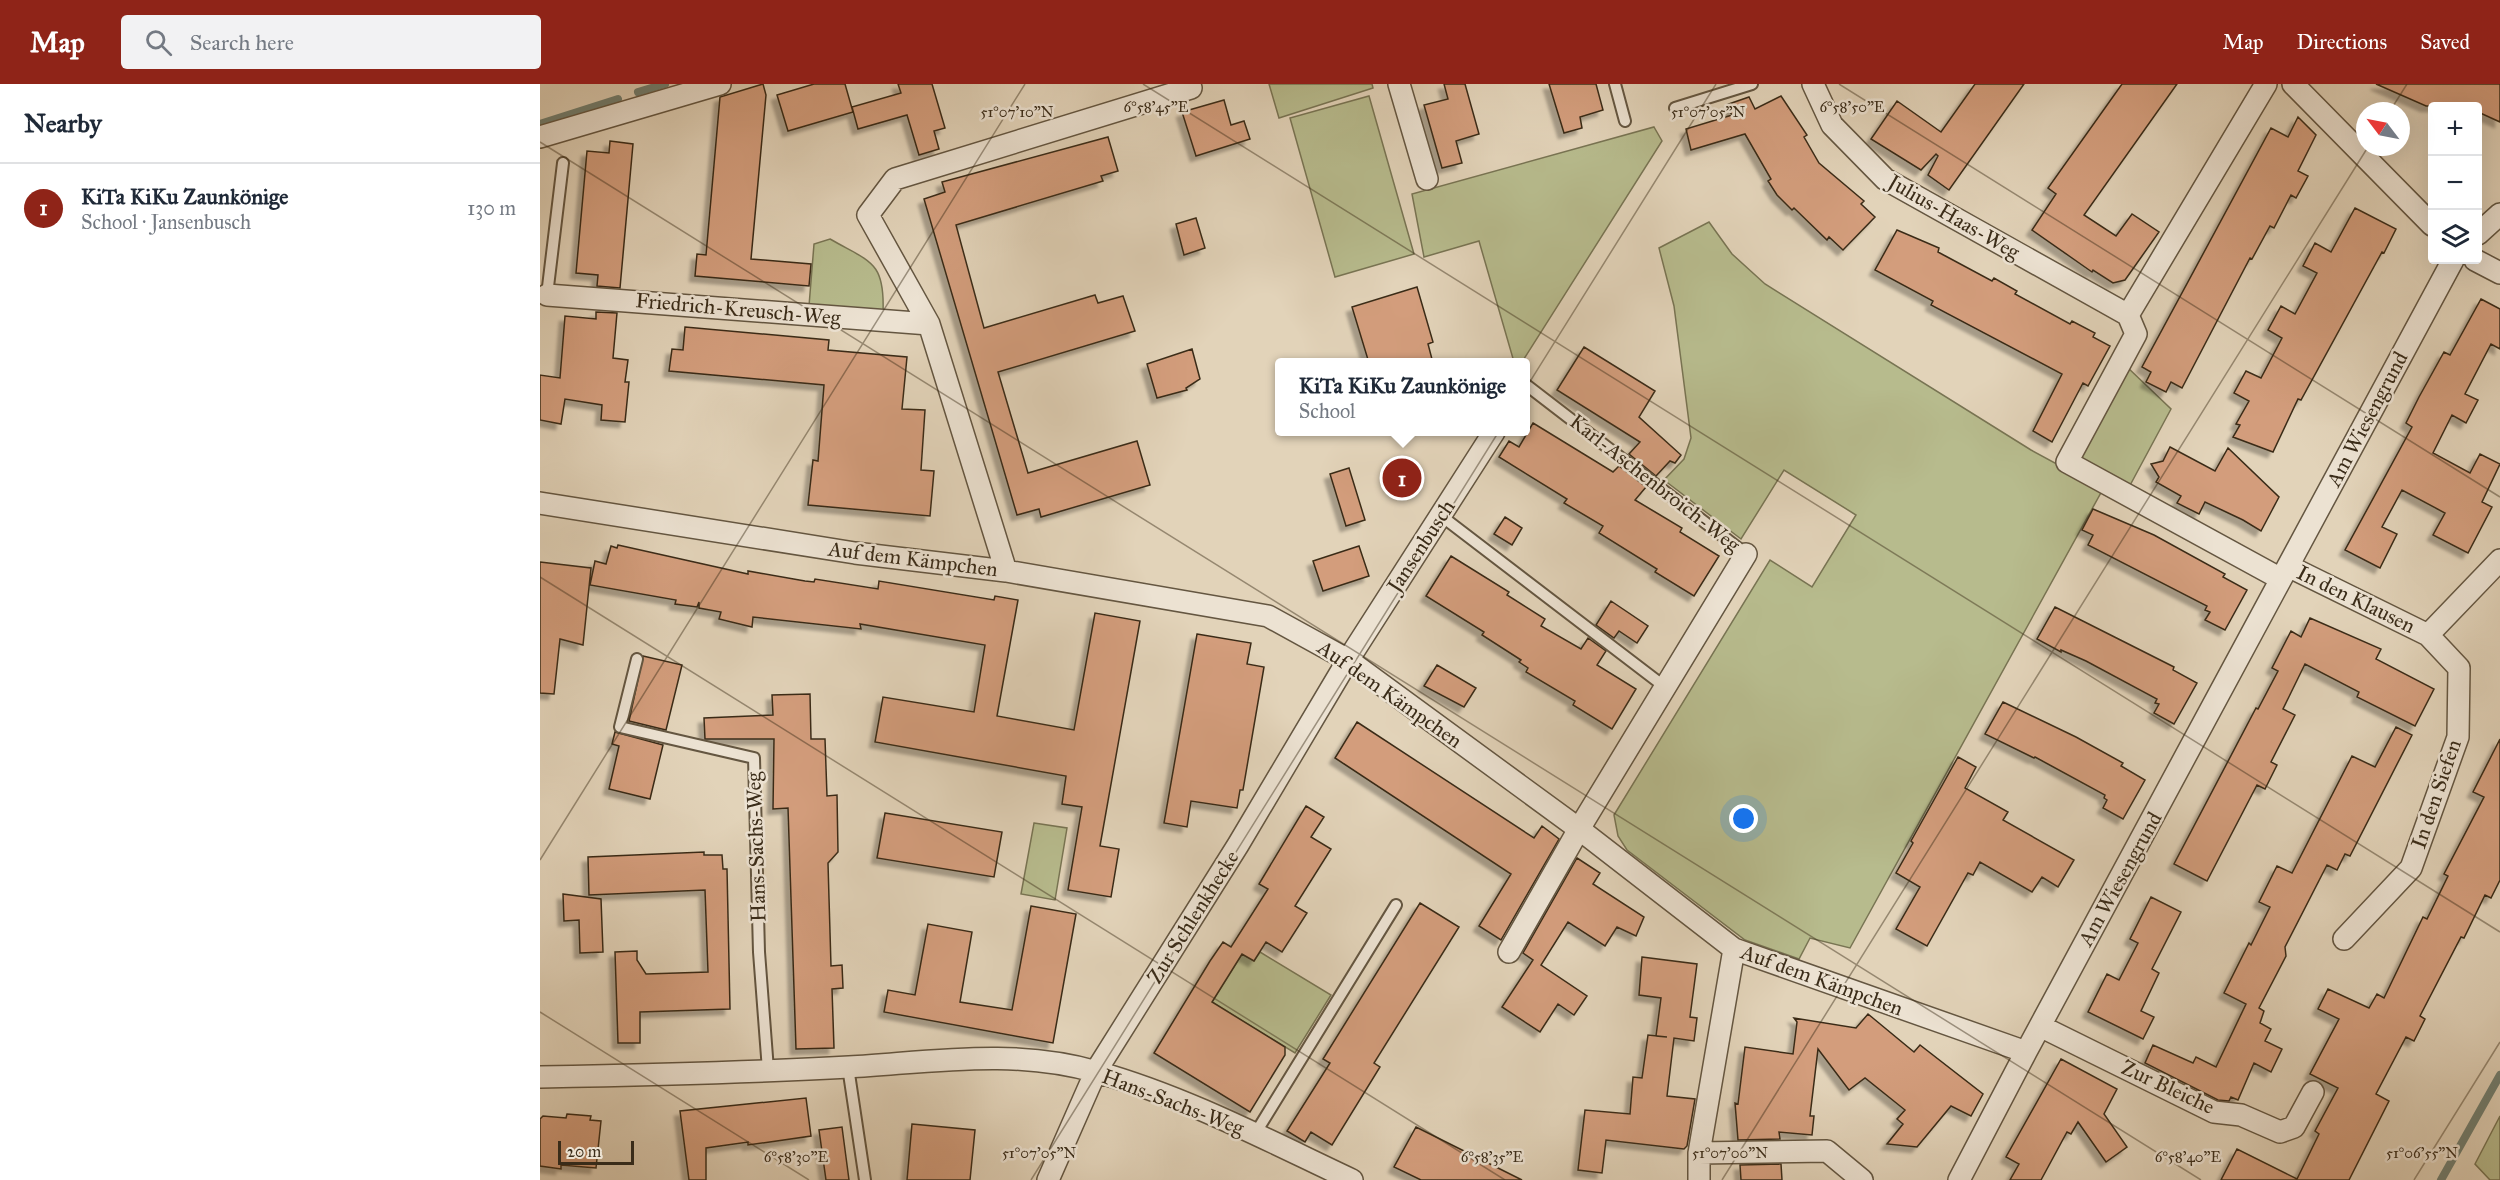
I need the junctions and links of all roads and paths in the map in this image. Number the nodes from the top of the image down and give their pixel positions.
1 (720, 84) edge
2 (1399, 84) edge
3 (1615, 84) edge
4 (1752, 84) edge
5 (1813, 84) edge
6 (2266, 84) edge
7 (2293, 84) edge
8 (1191, 88) dead end
9 (1675, 108) dead end
10 (1625, 122) dead end
11 (540, 137) edge
12 (563, 163) dead end
13 (1426, 179) dead end
14 (2500, 214) edge
15 (2428, 220) edge
16 (2482, 230) edge
17 (2451, 264) edge
18 (2482, 264) edge
19 (2500, 273) edge
20 (547, 295) joint
21 (2128, 315) junction
22 (929, 324) junction
23 (1530, 388) edge
24 (1491, 436) edge
25 (540, 502) edge
26 (1440, 515) junction
27 (1746, 554) joint
28 (2500, 560) edge
29 (1006, 571) junction
30 (2284, 572) junction
31 (2428, 634) junction
32 (637, 659) dead end
33 (1348, 660) junction
34 (1665, 687) junction
35 (1579, 829) junction
36 (1396, 905) dead end
37 (2344, 939) dead end
38 (1734, 949) junction
39 (1509, 952) dead end
40 (2040, 1026) junction
41 (2026, 1052) junction
42 (848, 1067) junction
43 (768, 1070) junction
44 (1096, 1071) junction
45 (540, 1077) edge
46 (2313, 1092) dead end
47 (1255, 1134) junction
48 (1699, 1154) junction
49 (865, 1180) edge
50 (1048, 1180) edge
51 (1352, 1180) edge
52 (1699, 1180) edge
53 (1862, 1180) edge
54 (1959, 1180) edge

1 - 11 street
2 - 13 street
3 - 10 lane
4 - 9 lane
5 - 21 street, Julius-Haas-Weg
6 - 21 street
7 - 15 street
8 - 22 street
12 - 20 lane
14 - 16 street
17 - 30 street, Am Wiesengrund
18 - 19 street
20 - 22 street, Friedrich-Kreusch-Weg
21 - 30 street
22 - 29 street
23 - 27 lane, Karl-Aschenbroich-Weg
24 - 26 street, Jansenbusch
25 - 29 street, Auf dem Kämpchen
26 - 33 street, Jansenbusch
26 - 34 lane
27 - 34 street, Karl-Aschenbroich-Weg
28 - 31 street, In den Klausen
29 - 33 street, Auf dem Kämpchen
30 - 31 street, In den Klausen
30 - 40 street, Am Wiesengrund
31 - 37 street, In den Siefen
32 - 43 lane, Hans-Sachs-Weg
33 - 35 street, Auf dem Kämpchen
33 - 44 street, Zur Schlenkhecke
34 - 35 street, Karl-Aschenbroich-Weg
35 - 38 street, Auf dem Kämpchen
35 - 39 street, Karl-Aschenbroich-Weg
36 - 47 lane, Hans-Sachs-Weg
38 - 41 street, Auf dem Kämpchen
38 - 48 street
40 - 41 street, Am Wiesengrund
40 - 46 street, Zur Bleiche
41 - 54 street, Am Wiesengrund
42 - 43 street, Hans-Sachs-Weg
42 - 44 street, Hans-Sachs-Weg
42 - 49 lane
43 - 45 street, Hans-Sachs-Weg
44 - 47 street, Hans-Sachs-Weg
44 - 50 street, Zur Schlenkhecke
47 - 51 street, Hans-Sachs-Weg
48 - 52 street
48 - 53 street

